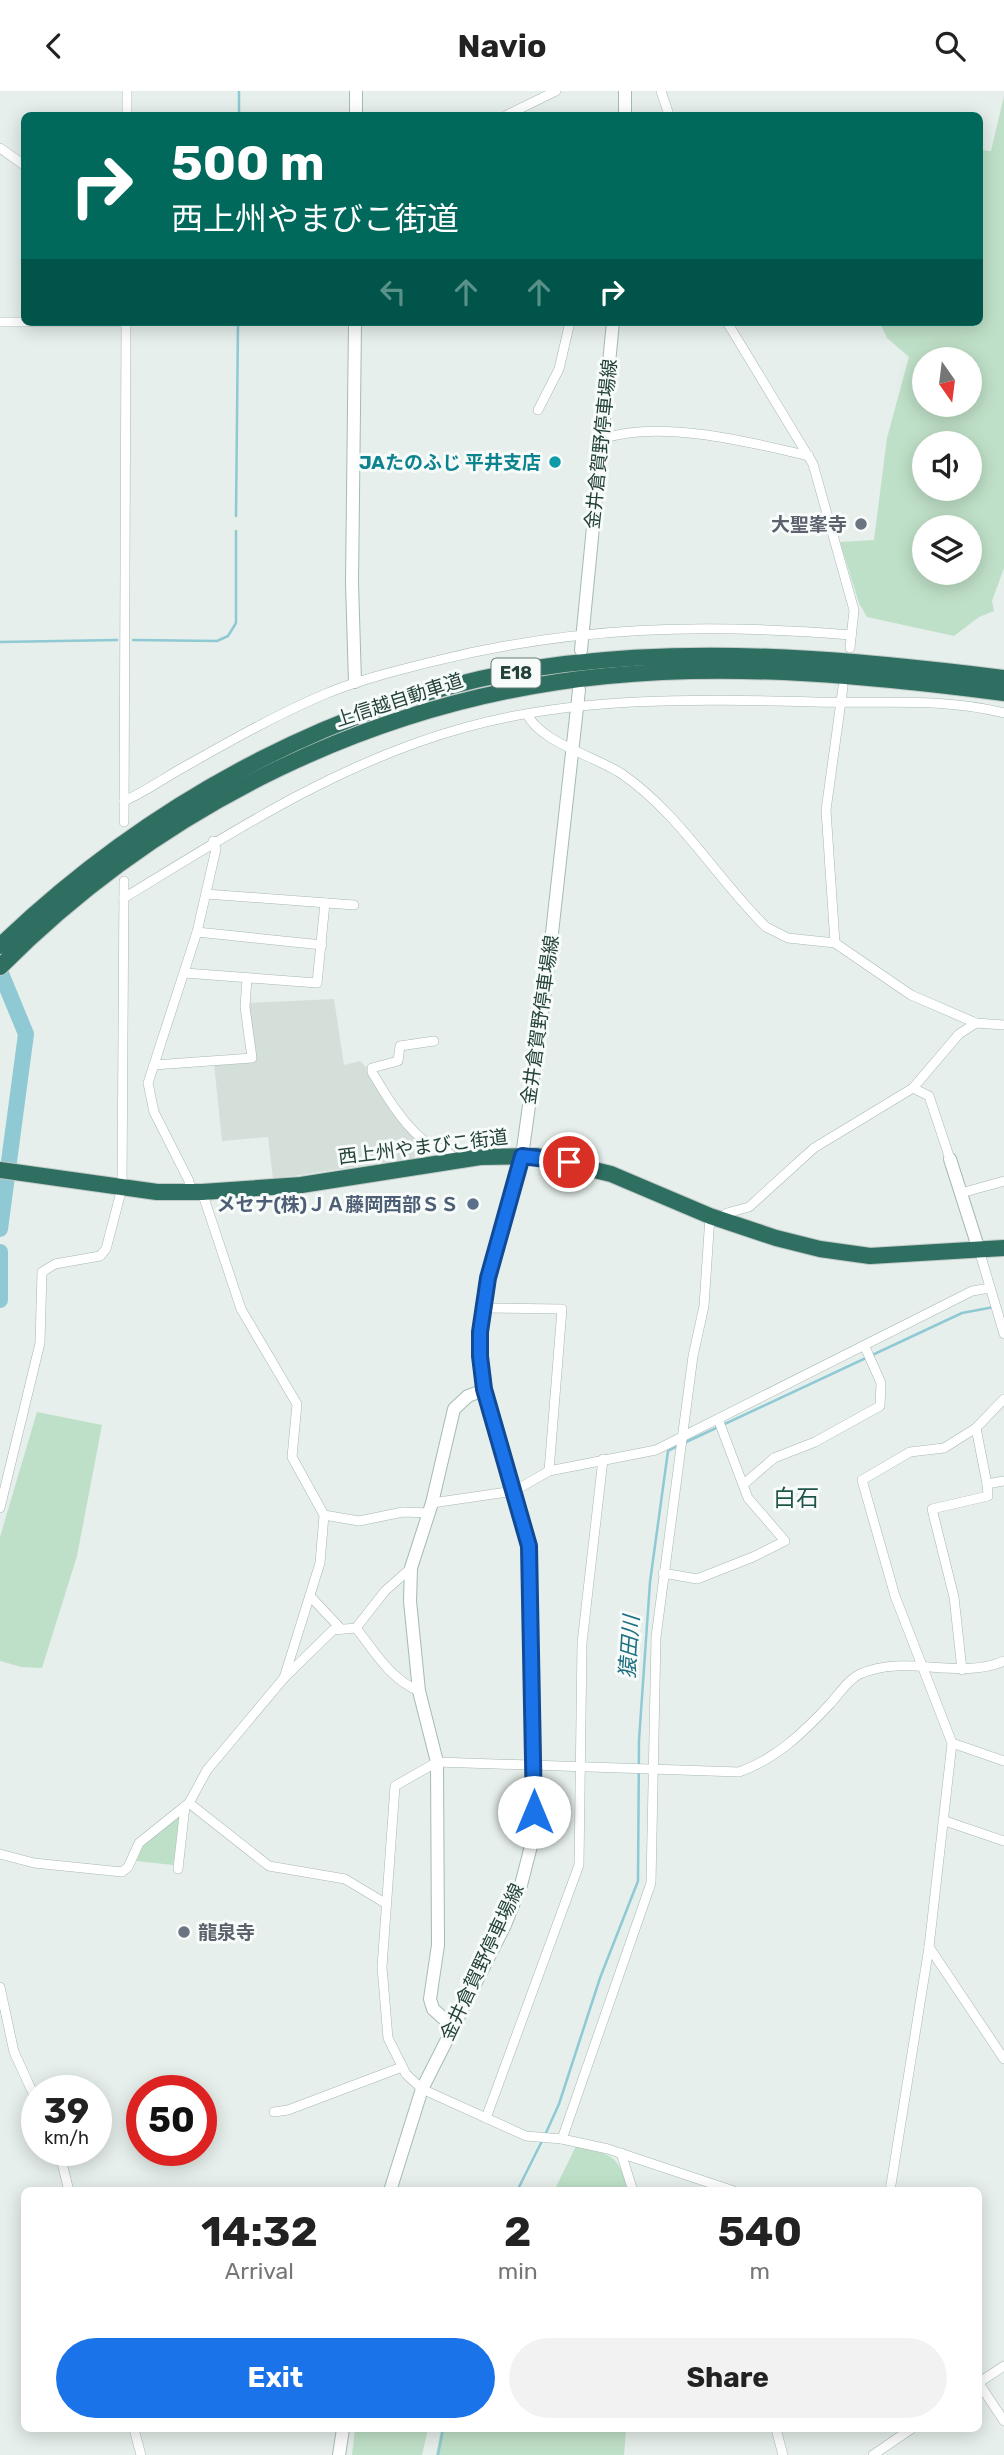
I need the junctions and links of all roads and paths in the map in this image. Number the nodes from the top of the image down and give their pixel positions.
1 (127, 91) edge
2 (356, 91) edge
3 (556, 91) edge
4 (625, 91) edge
5 (663, 92) edge
6 (127, 112) edge
7 (356, 112) edge
8 (513, 112) edge
9 (625, 112) edge
10 (668, 112) edge
11 (0, 148) edge
12 (21, 163) edge
13 (0, 322) edge
14 (21, 322) edge
15 (126, 326) edge
16 (355, 326) edge
17 (569, 326) edge
18 (613, 326) edge
19 (729, 326) edge
20 (538, 410) dead end
21 (602, 439) junction
22 (809, 456) junction
23 (583, 635) junction
24 (851, 635) junction
25 (850, 648) dead end
26 (581, 650) dead end
27 (1004, 678) edge
28 (355, 682) junction
29 (843, 687) dead end
30 (579, 690) dead end
31 (1004, 693) edge
32 (841, 703) junction
33 (576, 709) junction
34 (1004, 713) edge
35 (527, 714) junction
36 (572, 748) junction
37 (124, 801) junction
38 (124, 822) dead end
39 (213, 841) junction
40 (124, 881) dead end
41 (206, 894) junction
42 (124, 898) junction
43 (326, 903) junction
44 (354, 905) dead end
45 (197, 932) junction
46 (835, 943) junction
47 (322, 945) junction
48 (0, 946) edge
49 (0, 967) edge
50 (185, 973) junction
51 (247, 978) junction
52 (976, 1023) junction
53 (1004, 1025) edge
54 (434, 1041) dead end
55 (154, 1065) junction
56 (913, 1088) junction
57 (522, 1156) junction
58 (950, 1159) joint
59 (456, 1161) junction
60 (0, 1170) edge
61 (1004, 1181) edge
62 (122, 1188) junction
63 (196, 1192) junction
64 (961, 1193) junction
65 (715, 1217) junction
66 (1004, 1248) edge
67 (979, 1250) junction
68 (992, 1292) junction
69 (1004, 1297) edge
70 (483, 1308) junction
71 (1004, 1334) edge
72 (865, 1348) junction
73 (484, 1389) junction
74 (1004, 1399) edge
75 (719, 1421) junction
76 (976, 1428) junction
77 (682, 1438) junction
78 (603, 1459) junction
79 (548, 1471) junction
80 (1004, 1482) edge
81 (744, 1484) junction
82 (987, 1484) junction
83 (514, 1492) junction
84 (0, 1508) edge
85 (431, 1508) junction
86 (324, 1515) junction
87 (411, 1568) junction
88 (663, 1573) junction
89 (311, 1597) junction
90 (356, 1628) junction
91 (341, 1629) junction
92 (1004, 1661) edge
93 (922, 1668) junction
94 (962, 1670) junction
95 (284, 1678) junction
96 (419, 1691) junction
97 (952, 1743) junction
98 (1004, 1761) edge
99 (437, 1762) junction
100 (534, 1765) junction
101 (580, 1765) junction
102 (651, 1768) junction
103 (187, 1805) junction
104 (945, 1821) junction
105 (1004, 1841) edge
106 (0, 1854) edge
107 (177, 1869) dead end
108 (385, 1903) junction
109 (929, 1947) junction
110 (0, 1987) edge
111 (452, 2026) junction
112 (1004, 2059) edge
113 (402, 2067) junction
114 (25, 2075) edge
115 (422, 2089) junction
116 (274, 2112) dead end
117 (486, 2118) junction
118 (562, 2139) junction
119 (621, 2153) junction
120 (63, 2166) edge
121 (68, 2187) edge
122 (391, 2187) edge
123 (632, 2187) edge
124 (722, 2187) edge
125 (891, 2187) edge
126 (1004, 2366) edge
127 (982, 2380) edge
128 (982, 2389) edge
129 (1004, 2421) edge
130 (135, 2432) edge
131 (343, 2432) edge
132 (777, 2432) edge
133 (907, 2432) edge
134 (141, 2455) edge
135 (339, 2455) edge
136 (783, 2455) edge
137 (873, 2455) edge

1 - 6 street
2 - 7 main road
3 - 8 street
4 - 9 main road
5 - 10 street
11 - 12 street
13 - 14 street
15 - 37 street
16 - 28 main road
17 - 20 street
18 - 21 main road, 金井倉賀野停車場線
19 - 22 street
21 - 22 street
21 - 23 main road, 金井倉賀野停車場線
22 - 24 street
23 - 24 street
23 - 26 main road, 金井倉賀野停車場線
23 - 28 street
24 - 25 street
27 - 48 highway, 上信越自動車道 / E18
28 - 37 street
29 - 32 street
30 - 33 main road, 金井倉賀野停車場線
31 - 49 highway, 上信越自動車道 / E18
32 - 33 street
32 - 34 street
32 - 46 street
33 - 35 street
33 - 36 main road, 金井倉賀野停車場線
35 - 36 street
35 - 39 street
36 - 46 street
36 - 57 main road, 金井倉賀野停車場線
37 - 38 street
39 - 41 street
39 - 42 street
40 - 42 street
41 - 43 street
41 - 45 street
42 - 62 street
43 - 44 street
43 - 47 street
45 - 47 street
45 - 50 street
46 - 52 street
47 - 51 street
50 - 51 street
50 - 55 street
51 - 55 street
52 - 53 street
52 - 56 street
54 - 59 street
55 - 63 street
56 - 58 street
56 - 65 street
57 - 59 highway, 西上州やまびこ街道
57 - 65 highway, 西上州やまびこ街道
57 - 70 main road, 金井倉賀野停車場線
58 - 64 main road
59 - 63 highway, 西上州やまびこ街道
60 - 62 highway, 西上州やまびこ街道
61 - 64 street
62 - 63 highway, 西上州やまびこ街道
62 - 84 street
63 - 86 street
64 - 67 main road
65 - 67 highway, 西上州やまびこ街道
65 - 77 street
66 - 67 highway, 西上州やまびこ街道
67 - 68 street
68 - 69 street
68 - 71 street
68 - 72 street
70 - 73 main road, 金井倉賀野停車場線
70 - 79 street
72 - 75 street
72 - 81 street
73 - 83 main road, 金井倉賀野停車場線
73 - 85 main road
74 - 76 street
75 - 77 street
75 - 81 street
76 - 82 street
76 - 93 street
77 - 78 street
77 - 88 street
78 - 79 street
78 - 101 street
79 - 83 street
80 - 82 street
81 - 88 street
82 - 94 street
83 - 85 street
83 - 100 main road, 金井倉賀野停車場線
85 - 86 street
85 - 87 main road
86 - 89 street
87 - 90 street
87 - 96 main road
88 - 102 street
89 - 91 street
89 - 95 street
90 - 91 street
90 - 96 street
91 - 95 street
92 - 94 street
93 - 94 street
93 - 97 street
93 - 102 street
95 - 103 street
96 - 99 main road
97 - 98 street
97 - 104 street
99 - 100 street
99 - 108 street
99 - 111 main road
100 - 101 street
100 - 111 main road, 金井倉賀野停車場線
101 - 102 street
101 - 117 street
102 - 118 street
103 - 106 street
103 - 107 street
103 - 108 street
104 - 105 street
104 - 109 street
108 - 113 street
109 - 112 street
109 - 125 street
110 - 114 street
111 - 115 main road, 金井倉賀野停車場線
113 - 115 street
113 - 116 street
115 - 117 street
115 - 122 main road, 金井倉賀野停車場線
117 - 118 street
118 - 119 street
119 - 123 street
119 - 124 street
120 - 121 street
126 - 127 street
128 - 129 street
130 - 134 street
131 - 135 main road
132 - 136 street
133 - 137 street

